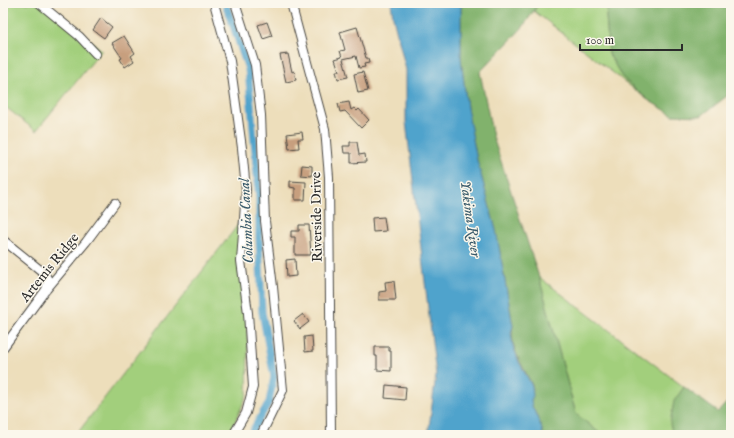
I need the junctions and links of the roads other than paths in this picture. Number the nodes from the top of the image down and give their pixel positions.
1 (39, 3) edge
2 (214, 3) edge
3 (234, 3) edge
4 (291, 3) edge
5 (96, 54) dead end
6 (115, 203) dead end
7 (3, 240) edge
8 (45, 291) junction
9 (3, 348) edge
10 (233, 435) edge
11 (260, 435) edge
12 (331, 435) edge

1 - 5 street
2 - 10 street
3 - 11 street
4 - 12 street, Riverside Drive
6 - 8 street, Artemis Ridge
7 - 8 street
8 - 9 street, Artemis Ridge

